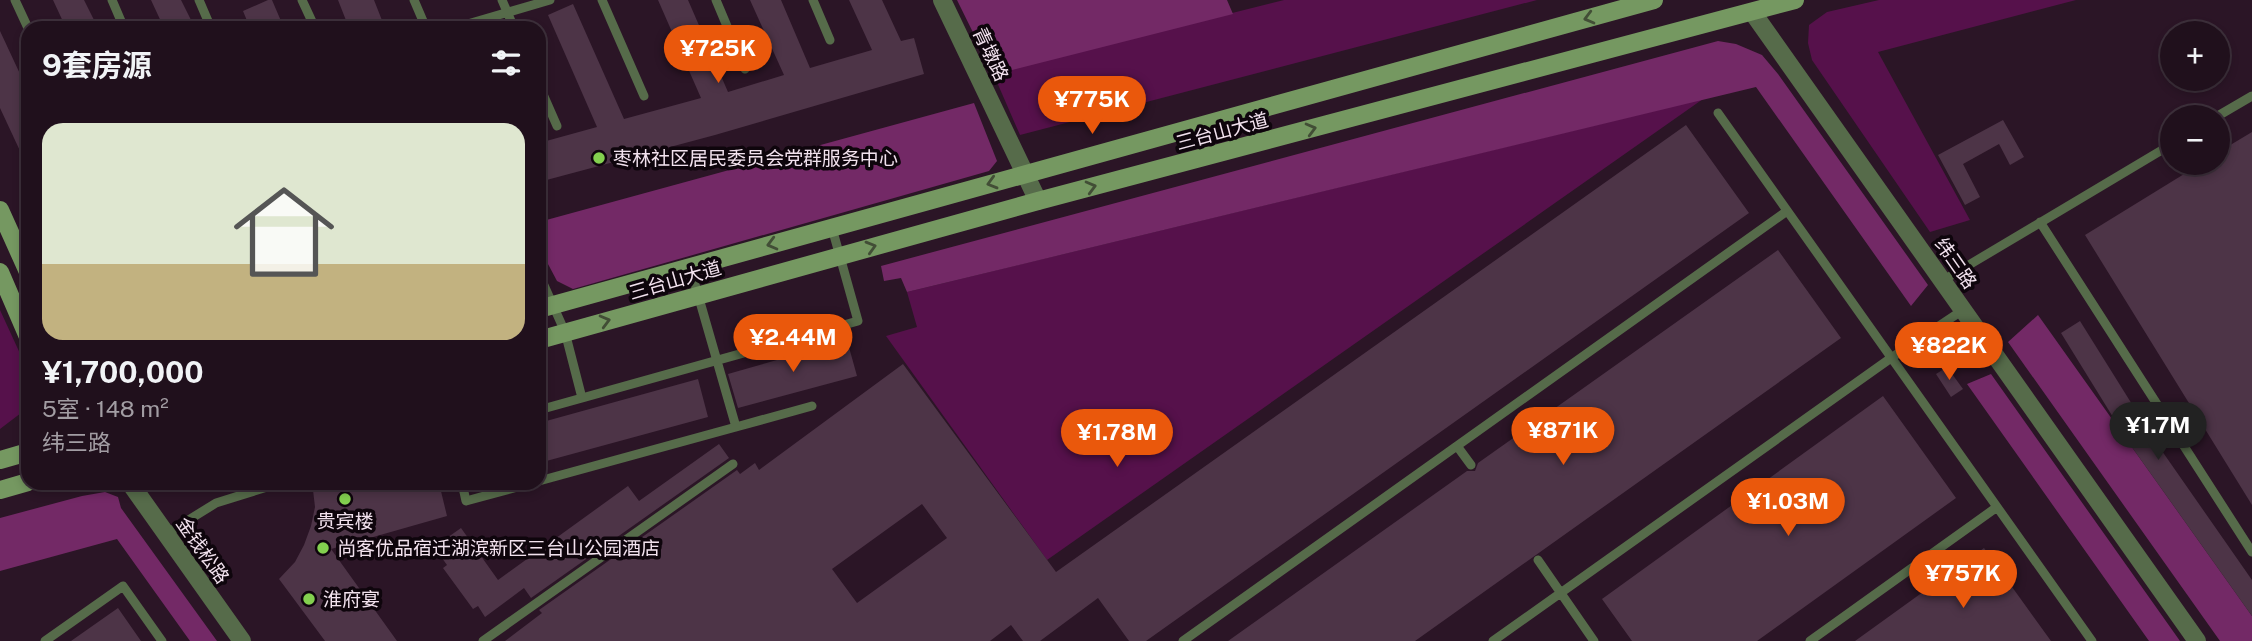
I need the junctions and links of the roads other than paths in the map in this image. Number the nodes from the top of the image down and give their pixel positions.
1 (15, 0) edge
2 (112, 0) edge
3 (199, 0) edge
4 (302, 0) edge
5 (414, 0) edge
6 (502, 0) edge
7 (550, 0) edge
8 (602, 0) edge
9 (716, 0) edge
10 (813, 0) edge
11 (942, 0) edge
12 (1654, 0) edge
13 (1795, 0) edge
14 (507, 12) junction
15 (1753, 13) junction
16 (25, 21) edge
17 (121, 21) edge
18 (208, 21) edge
19 (312, 21) edge
20 (423, 21) edge
21 (477, 21) edge
22 (511, 21) edge
23 (830, 40) dead end
24 (745, 69) dead end
25 (644, 96) dead end
26 (2252, 96) edge
27 (546, 101) edge
28 (2230, 109) edge
29 (1718, 113) dead end
30 (557, 126) dead end
31 (2160, 151) edge
32 (1025, 174) junction
33 (1038, 201) junction
34 (0, 210) edge
35 (1787, 211) junction
36 (2040, 222) junction
37 (832, 228) junction
38 (21, 256) edge
39 (839, 256) junction
40 (690, 267) junction
41 (0, 272) edge
42 (1942, 281) junction
43 (698, 296) junction
44 (546, 307) edge
45 (1963, 310) junction
46 (21, 321) edge
47 (565, 332) junction
48 (546, 338) edge
49 (1891, 358) junction
50 (718, 360) junction
51 (582, 398) junction
52 (812, 406) dead end
53 (546, 408) edge
54 (736, 427) junction
55 (1457, 446) junction
56 (21, 454) edge
57 (0, 460) edge
58 (733, 464) dead end
59 (1471, 465) dead end
60 (546, 479) edge
61 (21, 484) edge
62 (0, 490) edge
63 (135, 490) edge
64 (254, 490) edge
65 (464, 490) edge
66 (506, 490) edge
67 (1997, 507) junction
68 (166, 534) junction
69 (2252, 552) edge
70 (1538, 560) dead end
71 (1561, 593) junction
72 (45, 641) edge
73 (162, 641) edge
74 (242, 641) edge
75 (483, 641) edge
76 (1183, 641) edge
77 (1493, 641) edge
78 (1594, 641) edge
79 (1810, 641) edge
80 (2092, 641) edge
81 (2197, 641) edge

1 - 16 lane
2 - 17 lane
3 - 18 lane
4 - 19 lane
5 - 20 lane
6 - 14 lane
7 - 14 lane
8 - 25 lane
9 - 24 lane
10 - 23 lane
11 - 32 street, 青墩路
12 -> 32 main road, 三台山大道
13 - 15 main road, 三台山大道
14 - 21 lane
14 - 22 lane
33 -> 15 main road, 三台山大道
15 - 42 street, 纬三路
26 - 28 lane
27 - 30 lane
29 - 35 lane
31 - 36 lane
32 - 33 street, 青墩路
32 -> 37 main road, 三台山大道
39 -> 33 main road, 三台山大道
34 - 38 main road
35 - 49 lane
35 - 55 lane
36 - 42 lane
36 - 69 lane
37 - 39 lane
37 -> 40 main road, 三台山大道
39 - 43 main road, 三台山大道
39 - 50 lane
40 - 43 lane
40 - 44 main road, 三台山大道
41 - 46 main road
42 - 45 street, 纬三路
47 -> 43 main road, 三台山大道
43 - 50 lane
44 - 47 lane
45 - 49 lane
45 - 81 street, 纬三路
47 - 48 main road, 三台山大道
47 - 51 lane
49 - 67 lane
49 - 71 lane
50 - 51 lane
50 - 54 lane
51 - 53 lane
52 - 54 lane
54 - 60 lane
55 - 59 lane
55 - 76 lane
56 - 57 main road
58 - 75 lane
61 - 62 main road
63 - 68 street, 金钱松路
64 - 68 lane
65 - 66 lane
67 - 79 lane
67 - 80 lane
68 - 74 street, 金钱松路
70 - 71 lane
71 - 77 lane
71 - 78 lane
72 - 73 lane

